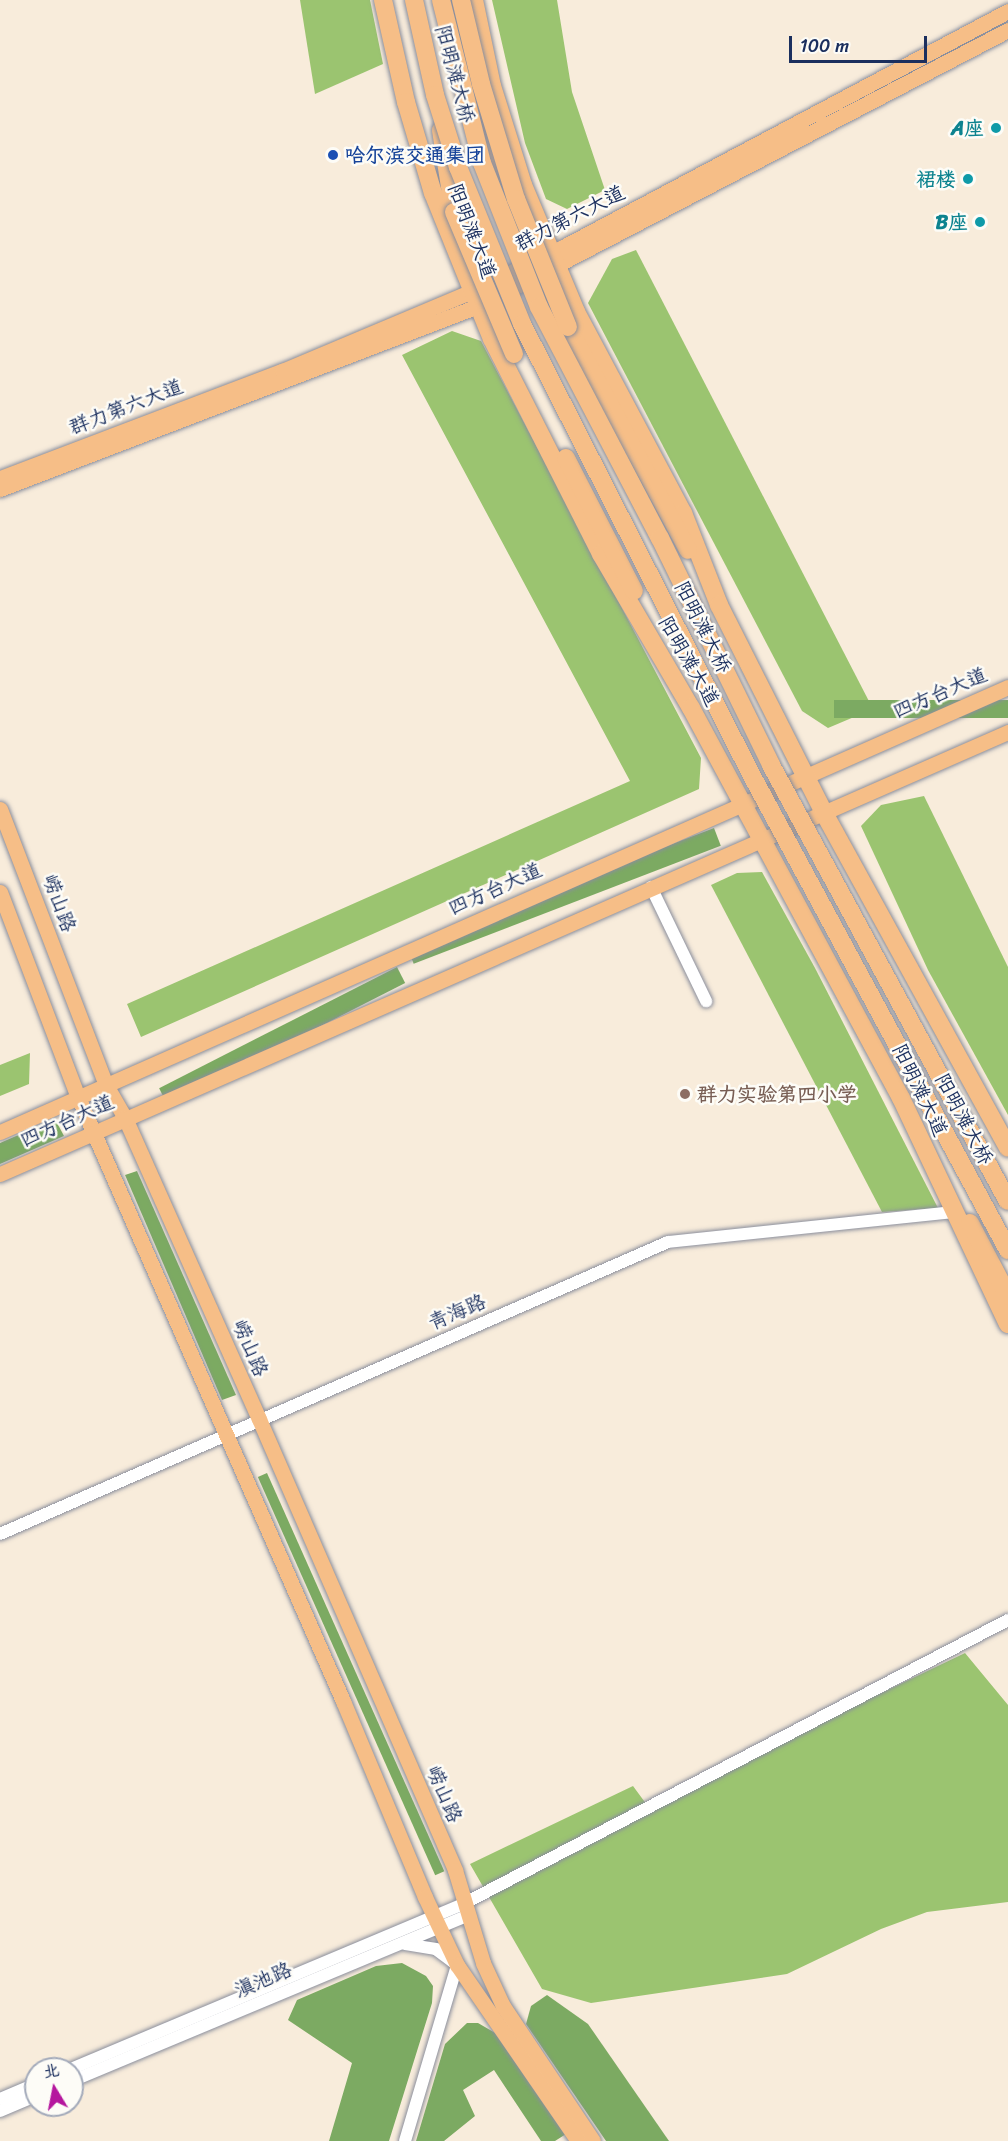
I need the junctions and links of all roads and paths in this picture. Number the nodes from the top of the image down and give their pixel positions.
1 (383, 0) edge
2 (394, 0) edge
3 (414, 0) edge
4 (441, 0) edge
5 (461, 0) edge
6 (474, 0) edge
7 (1008, 11) edge
8 (1008, 30) edge
9 (462, 94) junction
10 (435, 95) junction
11 (516, 199) junction
12 (454, 212) junction
13 (552, 261) junction
14 (475, 299) junction
15 (0, 478) edge
16 (0, 489) edge
17 (719, 605) junction
18 (1008, 687) edge
19 (691, 708) junction
20 (1008, 732) edge
21 (805, 774) junction
22 (741, 803) junction
23 (0, 809) edge
24 (824, 813) junction
25 (760, 840) junction
26 (651, 887) junction
27 (0, 892) edge
28 (706, 1001) dead end
29 (959, 1064) junction
30 (106, 1085) junction
31 (78, 1097) junction
32 (901, 1098) junction
33 (125, 1118) junction
34 (0, 1132) edge
35 (94, 1133) junction
36 (1008, 1148) edge
37 (1008, 1165) edge
38 (0, 1174) edge
39 (1008, 1201) edge
40 (952, 1212) junction
41 (1008, 1250) edge
42 (1008, 1296) edge
43 (1008, 1324) edge
44 (259, 1419) junction
45 (225, 1433) junction
46 (0, 1534) edge
47 (1008, 1620) edge
48 (467, 1909) junction
49 (437, 1922) junction
50 (401, 1944) junction
51 (458, 1965) junction
52 (84, 2064) edge
53 (84, 2076) edge
54 (24, 2089) edge
55 (0, 2099) edge
56 (24, 2101) edge
57 (0, 2111) edge
58 (405, 2141) edge
59 (578, 2141) edge
60 (593, 2141) edge

1 - 14 highway, 阳明滩大道
2 - 12 highway
3 - 10 highway, 阳明滩大桥, bridge
4 - 9 highway, 阳明滩大桥, bridge
5 - 11 highway, bridge
6 - 13 highway
7 - 13 main road, 群力第六大道
8 - 13 main road, 群力第六大道
9 - 11 highway, bridge
9 - 39 highway, 阳明滩大桥, bridge
10 - 12 highway, bridge
10 - 41 highway, 阳明滩大桥, bridge
11 - 17 highway, bridge
12 - 19 highway, bridge
13 - 14 main road, 群力第六大道
13 - 17 highway
14 - 15 main road, 群力第六大道
14 - 16 main road, 群力第六大道
14 - 19 highway, 阳明滩大道
17 - 21 highway
18 - 21 main road, 四方台大道
19 - 22 highway, 阳明滩大道
20 - 24 main road, 四方台大道
21 - 22 main road, 四方台大道
21 - 24 highway
22 - 25 highway, 阳明滩大道
22 - 30 main road, 四方台大道
23 - 30 main road, 崂山路
24 - 25 main road, 四方台大道
24 - 29 highway
25 - 26 main road, 四方台大道
25 - 32 highway, 阳明滩大道
26 - 28 street
26 - 33 main road, 四方台大道
27 - 31 main road
29 - 36 highway
29 - 37 highway
30 - 31 main road, 四方台大道
30 - 33 main road, 崂山路
31 - 34 main road, 四方台大道
31 - 35 main road
32 - 40 highway, 阳明滩大道
32 - 42 highway
33 - 35 main road, 四方台大道
33 - 44 main road, 崂山路
35 - 38 main road, 四方台大道
35 - 45 main road
40 - 43 highway, 阳明滩大道
40 - 44 street, 青海路
44 - 45 street, 青海路
44 - 48 main road, 崂山路
45 - 46 street, 青海路
45 - 49 main road
47 - 48 street, 滇池路
48 - 49 street, 滇池路
48 - 60 main road, 崂山路
49 - 50 street, 滇池路
49 - 51 main road
49 - 52 street, 滇池路
50 - 51 street
50 - 53 street, 滇池路
51 - 58 street
51 - 59 main road
54 - 55 street
56 - 57 street

